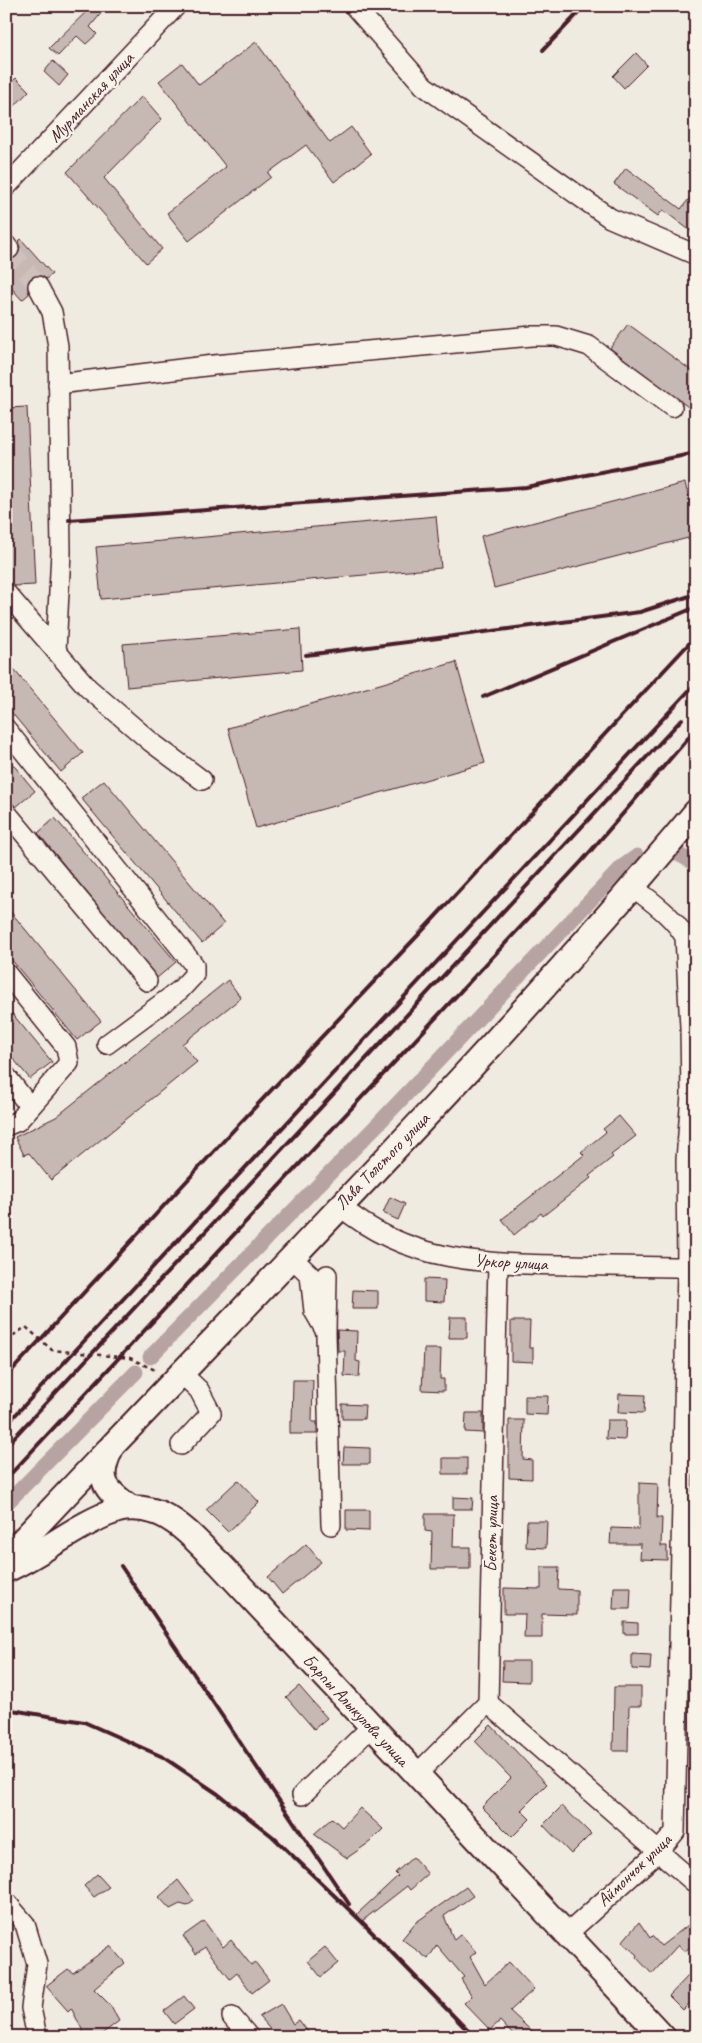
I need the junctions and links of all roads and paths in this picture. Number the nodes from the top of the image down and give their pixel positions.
1 (176, 6) edge
2 (354, 6) edge
3 (6, 187) edge
4 (696, 255) edge
5 (38, 286) tunnel mouth
6 (58, 384) junction
7 (672, 407) dead end
8 (6, 593) edge
9 (56, 651) junction
10 (6, 729) edge
11 (202, 780) dead end
12 (6, 812) edge
13 (696, 812) edge
14 (633, 887) junction
15 (6, 973) edge
16 (147, 981) dead end
17 (107, 1044) dead end
18 (6, 1076) edge
19 (30, 1107) junction
20 (6, 1126) edge
21 (340, 1206) junction
22 (292, 1257) junction
23 (498, 1264) junction
24 (691, 1267) edge
25 (327, 1275) dead end
26 (326, 1333) junction
27 (6, 1340) edge
28 (181, 1373) junction
29 (181, 1445) dead end
30 (112, 1446) junction
31 (132, 1508) junction
32 (331, 1525) dead end
33 (6, 1564) edge
34 (6, 1570) edge
35 (488, 1704) junction
36 (372, 1726) junction
37 (417, 1774) junction
38 (302, 1795) dead end
39 (659, 1851) junction
40 (696, 1884) edge
41 (6, 1902) edge
42 (567, 1934) junction
43 (232, 2017) dead end
44 (38, 2037) edge
45 (249, 2037) edge
46 (663, 2037) edge

1 - 3 street, Мурманская улица
2 - 4 street
5 - 6 street
6 - 7 street
6 - 9 street
8 - 9 street
9 - 11 street
10 - 17 street
12 - 16 street
13 - 14 main road, Льва Толстого улица
14 - 21 main road, Льва Толстого улица
14 - 24 street, Аймончок улица
15 - 19 street
18 - 19 street
19 - 20 street
21 - 22 main road, Льва Толстого улица
21 - 23 street, Уркор улица
22 - 26 street
22 - 28 main road, Льва Толстого улица
23 - 24 street, Уркор улица
23 - 35 street, Бекет улица
24 - 39 street, Аймончок улица
25 - 26 street
26 - 32 street
27 - 28 path
28 - 29 street
28 - 30 main road, Льва Толстого улица
30 - 31 main road, Льва Толстого улица
30 - 33 main road
31 - 34 main road, Барпы Алыкулова улица
31 - 36 main road, Барпы Алыкулова улица
35 - 37 street
35 - 39 street
36 - 37 main road, Барпы Алыкулова улица
36 - 38 street
37 - 42 main road, Барпы Алыкулова улица
39 - 40 street
39 - 42 street, Аймончок улица
41 - 44 street
42 - 46 main road, Барпы Алыкулова улица
43 - 45 street

